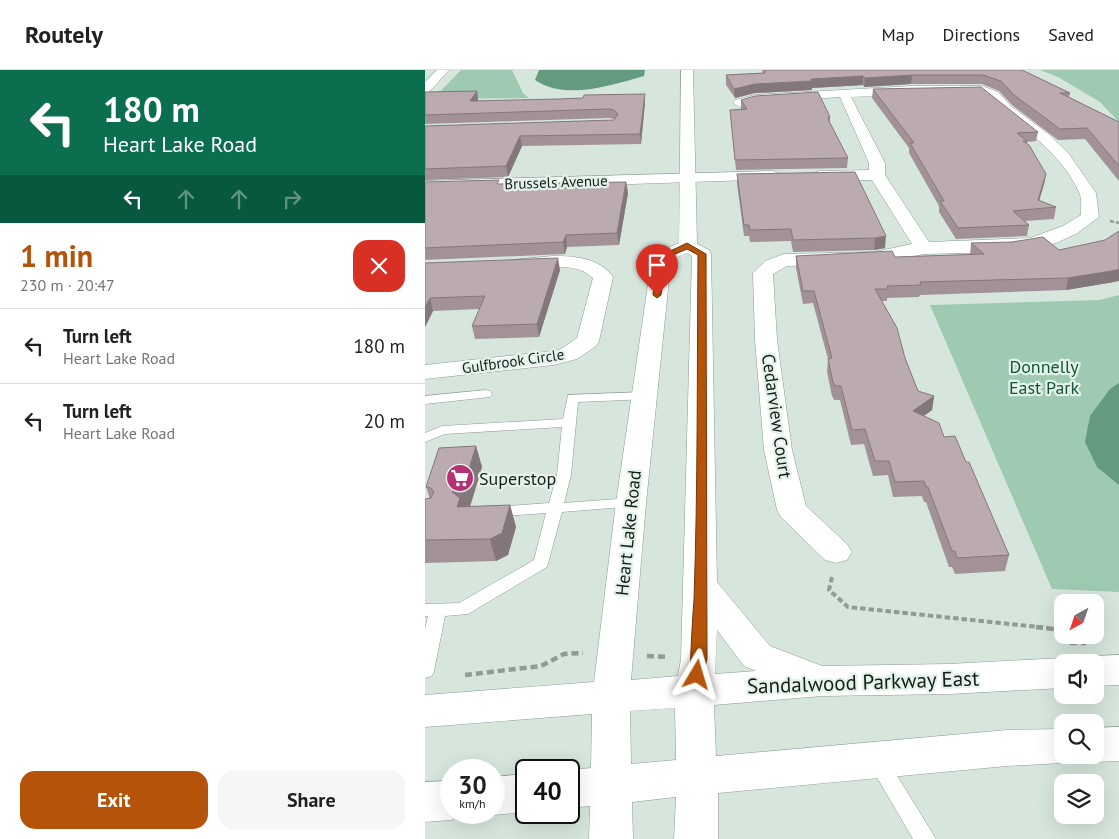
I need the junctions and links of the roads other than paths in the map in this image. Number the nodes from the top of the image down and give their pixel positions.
1 (443, 70) edge
2 (687, 70) edge
3 (425, 89) edge
4 (844, 94) junction
5 (739, 104) edge
6 (877, 175) junction
7 (687, 178) junction
8 (425, 186) edge
9 (687, 246) junction
10 (924, 248) junction
11 (499, 264) edge
12 (425, 372) edge
13 (486, 394) dead end
14 (644, 396) junction
15 (425, 400) edge
16 (569, 423) junction
17 (425, 438) edge
18 (631, 504) junction
19 (555, 508) junction
20 (477, 513) edge
21 (837, 552) road end
22 (701, 585) junction
23 (431, 610) edge
24 (425, 671) edge
25 (1054, 673) edge
26 (697, 675) junction
27 (822, 681) junction
28 (611, 697) junction
29 (425, 711) edge
30 (1119, 744) edge
31 (1104, 745) edge
32 (1054, 746) edge
33 (876, 759) junction
34 (697, 778) junction
35 (612, 785) junction
36 (580, 788) edge
37 (440, 801) edge
38 (425, 802) edge
39 (611, 839) edge
40 (696, 839) edge
41 (925, 839) edge

1 - 3 street
2 - 7 street
4 - 5 street
4 - 6 street
4 - 10 street
6 - 7 street, Brussels Avenue
6 - 10 street
7 - 8 street, Brussels Avenue
7 - 9 street
9 - 14 street, Heart Lake Road
9 - 22 street
10 - 21 street, Cedarview Court
11 - 12 street, Gulfbrook Circle
13 - 15 lane
14 - 16 lane
14 - 18 street, Heart Lake Road
16 - 17 lane
16 - 19 lane
18 - 19 lane
18 - 28 street, Heart Lake Road
19 - 20 lane
19 - 23 lane
22 - 26 street
22 - 27 street
23 - 24 lane
25 - 27 street, Sandalwood Parkway East
26 - 27 street, Sandalwood Parkway East
26 - 28 street, Sandalwood Parkway East
26 - 34 street
28 - 29 street, Sandalwood Parkway East
28 - 35 street, Heart Lake Road
30 - 31 street
32 - 33 street
33 - 34 street
33 - 41 lane
34 - 35 street
34 - 40 street
35 - 36 street
35 - 39 street, Heart Lake Road
37 - 38 street

